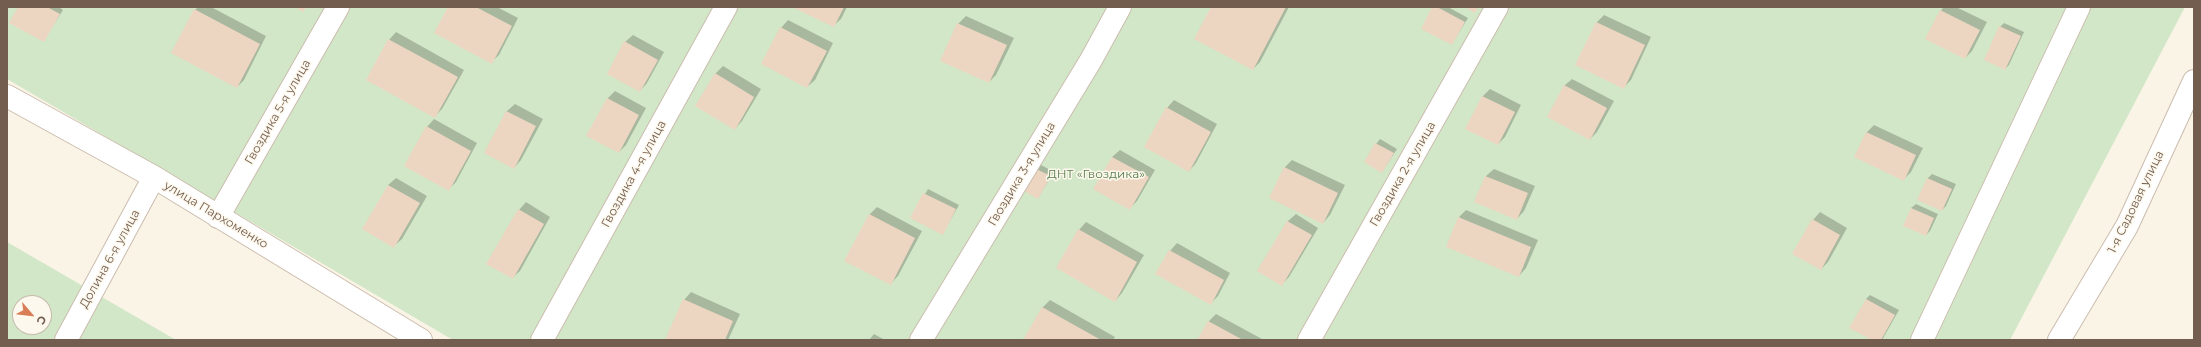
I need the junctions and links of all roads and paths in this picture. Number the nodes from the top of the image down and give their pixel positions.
1 (338, 7) edge
2 (726, 7) edge
3 (1120, 7) edge
4 (1497, 7) edge
5 (2079, 7) edge
6 (2194, 81) edge
7 (7, 96) edge
8 (154, 178) junction
9 (218, 217) junction
10 (66, 340) edge
11 (421, 340) edge
12 (542, 340) edge
13 (921, 340) edge
14 (1309, 340) edge
15 (1922, 340) edge
16 (2059, 340) edge

1 - 9 street, Гвоздика 5-я улица
2 - 12 street, Гвоздика 4-я улица
3 - 13 street, Гвоздика 3-я улица
4 - 14 street, Гвоздика 2-я улица
5 - 15 street
6 - 16 street, 1-я Садовая улица
7 - 8 street, улица Пархоменко
8 - 9 street, улица Пархоменко
8 - 10 street, Долина 6-я улица
9 - 11 street, улица Пархоменко

